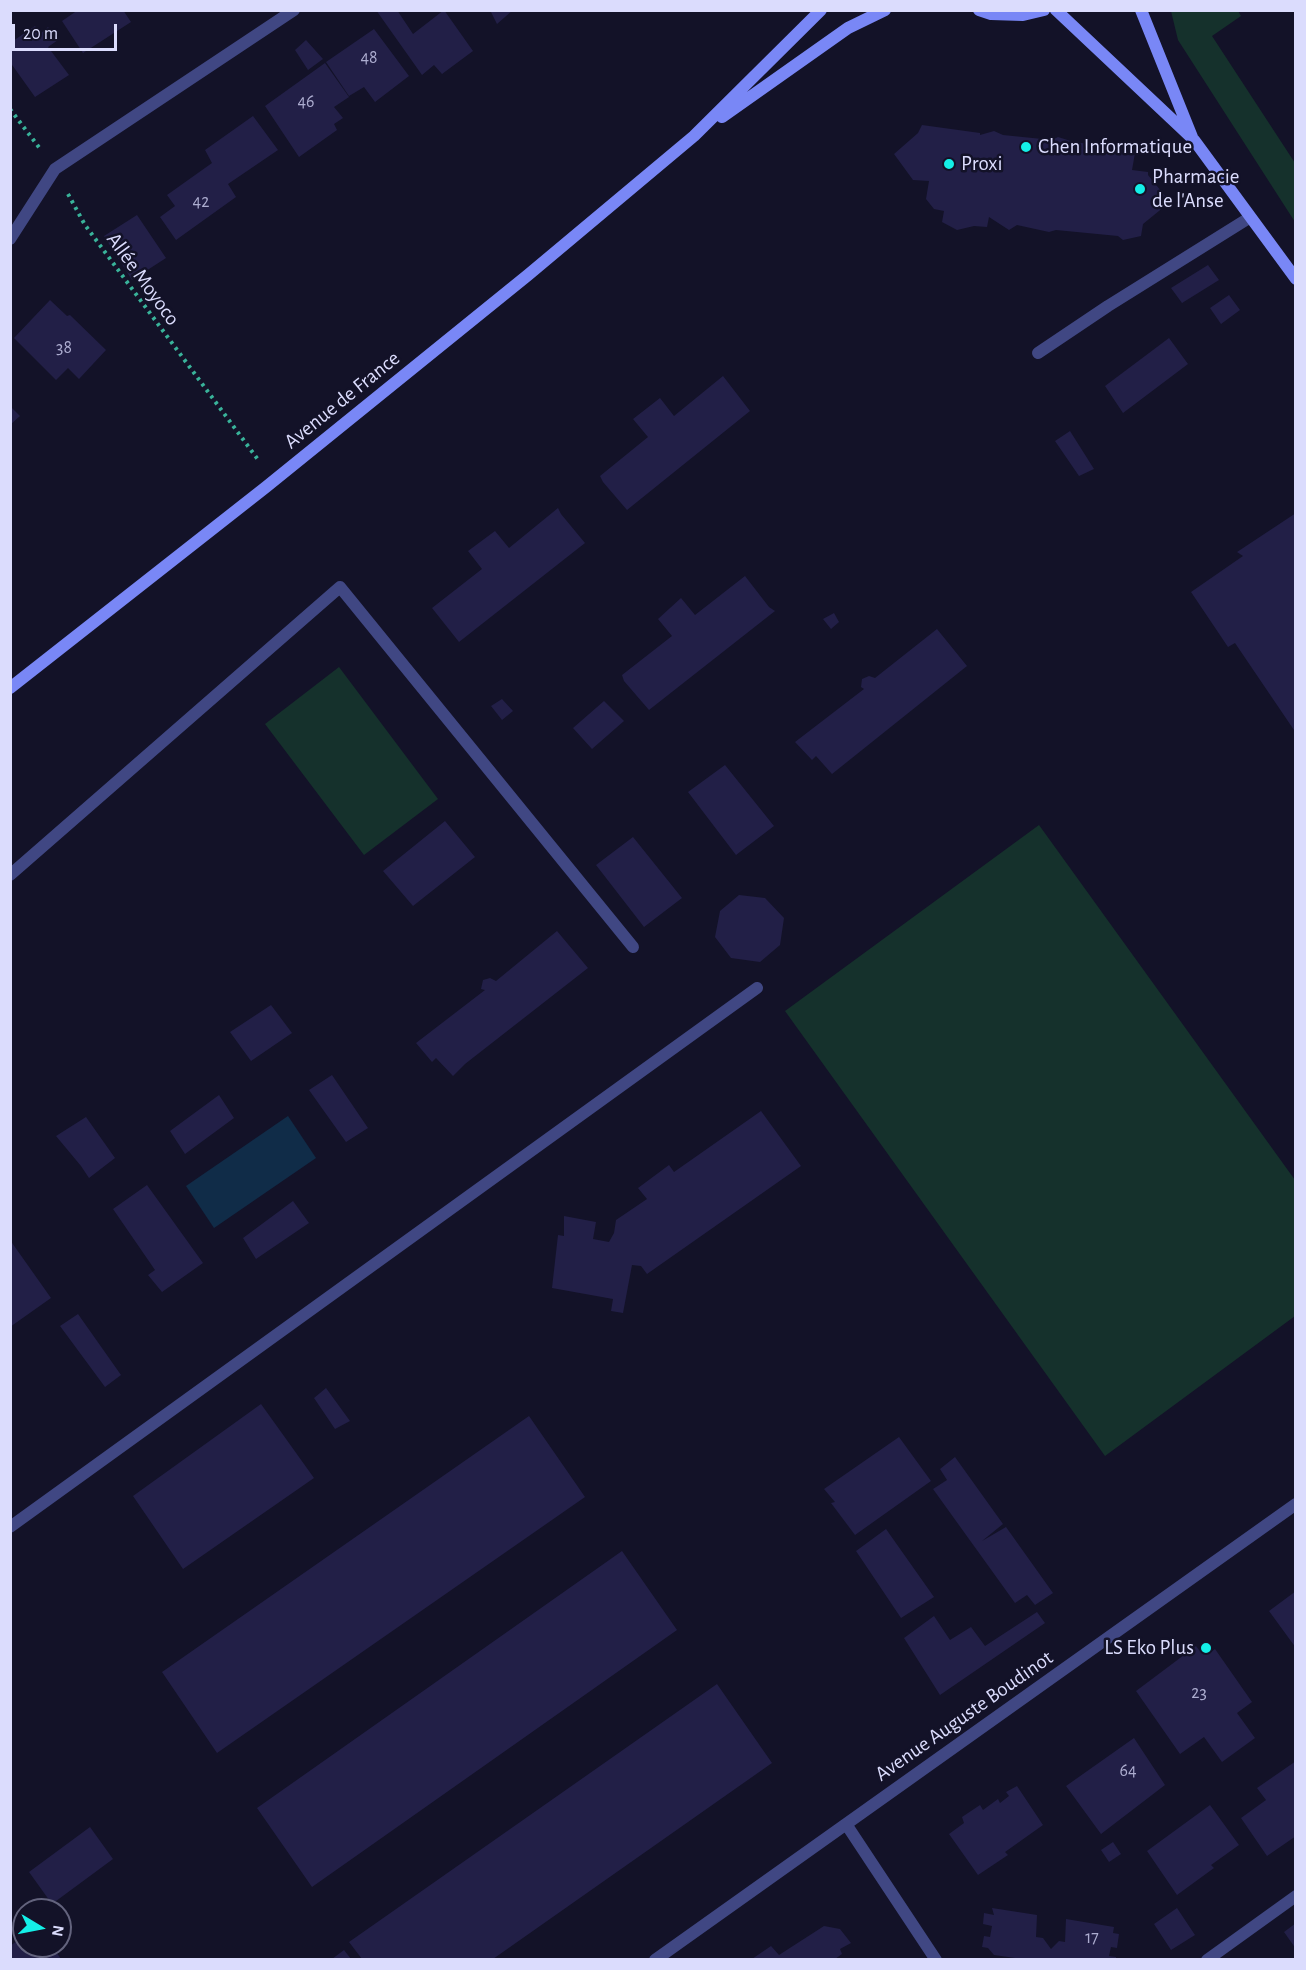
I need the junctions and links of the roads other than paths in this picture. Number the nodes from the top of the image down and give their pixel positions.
1 (294, 10) edge
2 (821, 10) edge
3 (885, 10) edge
4 (979, 10) edge
5 (1044, 10) edge
6 (1056, 10) edge
7 (1141, 10) edge
8 (694, 136) junction
9 (1194, 141) junction
10 (1250, 218) junction
11 (10, 238) edge
12 (1296, 279) edge
13 (1038, 353) dead end
14 (10, 688) edge
15 (10, 875) edge
16 (633, 947) dead end
17 (757, 988) dead end
18 (1296, 1504) edge
19 (10, 1527) edge
20 (846, 1824) junction
21 (1296, 1896) edge
22 (655, 1959) edge
23 (936, 1959) edge
24 (1207, 1959) edge

1 - 11 street
2 - 8 main road, Avenue de France
3 - 8 main road, Avenue de France
4 - 5 main road
6 - 9 main road
7 - 9 main road
8 - 14 main road, Avenue de France
9 - 10 main road
10 - 12 main road
10 - 13 street
15 - 16 street
17 - 19 street
18 - 20 street, Avenue Auguste Boudinot
20 - 22 street, Avenue Auguste Boudinot
20 - 23 street
21 - 24 street

